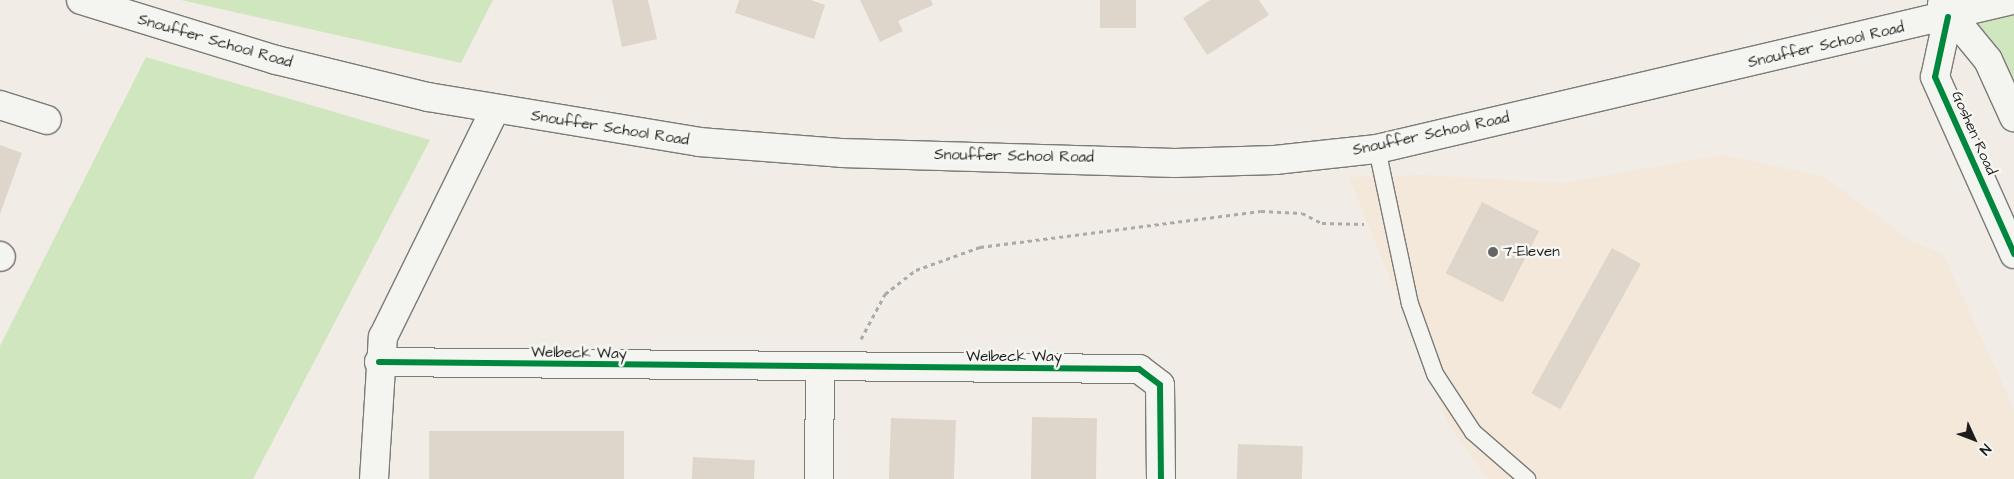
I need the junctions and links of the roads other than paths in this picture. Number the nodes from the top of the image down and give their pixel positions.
1 (81, 0) edge
2 (2012, 0) edge
3 (1944, 8) edge
4 (0, 105) edge
5 (494, 111) junction
6 (2014, 118) edge
7 (47, 120) dead end
8 (1377, 149) junction
9 (2014, 254) edge
10 (379, 362) junction
11 (820, 369) junction
12 (374, 479) edge
13 (820, 479) edge
14 (1161, 479) edge
15 (1527, 479) edge

1 - 5 main road, Snouffer School Road
2 - 3 main road, Snouffer School Road
3 - 6 main road
3 - 8 main road, Snouffer School Road
3 - 9 main road, Goshen Road
4 - 7 main road
5 - 8 main road, Snouffer School Road
5 - 10 main road
8 - 15 lane
10 - 11 main road, Welbeck Way
10 - 12 main road
11 - 13 main road
11 - 14 main road, Welbeck Way

